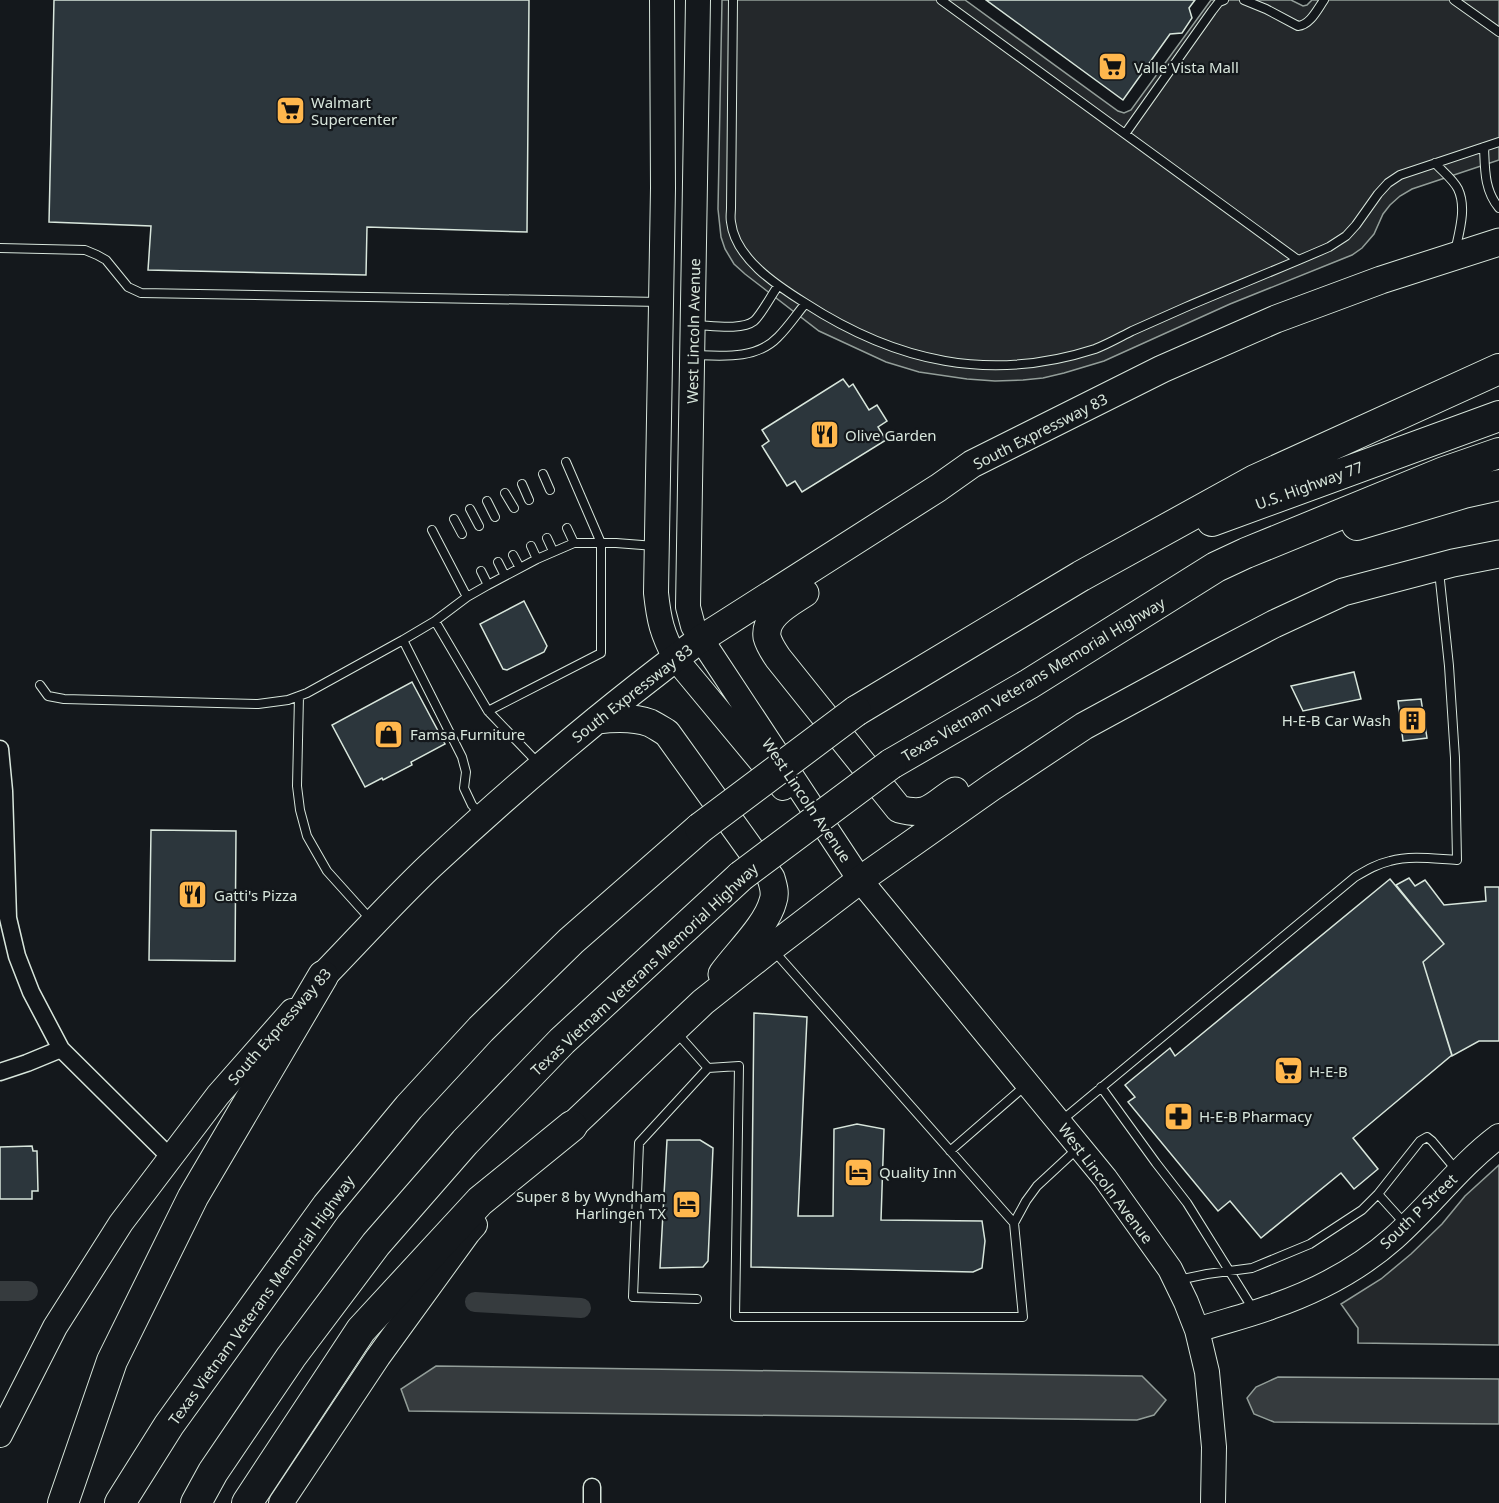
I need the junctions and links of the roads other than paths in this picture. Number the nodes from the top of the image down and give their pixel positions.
1 (662, 0) edge
2 (698, 0) edge
3 (734, 0) edge
4 (941, 0) edge
5 (1224, 0) edge
6 (1244, 0) edge
7 (1324, 0) edge
8 (1454, 0) edge
9 (1499, 32) edge
10 (1125, 134) junction
11 (1499, 142) edge
12 (1484, 147) junction
13 (1435, 163) junction
14 (1499, 208) edge
15 (1499, 242) edge
16 (0, 248) edge
17 (1454, 256) junction
18 (1298, 260) junction
19 (778, 286) junction
20 (661, 302) junction
21 (805, 304) junction
22 (693, 324) junction
23 (692, 355) junction
24 (1499, 369) edge
25 (1499, 416) edge
26 (1499, 453) edge
27 (567, 462) dead end
28 (543, 474) dead end
29 (522, 484) dead end
30 (1499, 485) edge
31 (938, 488) junction
32 (550, 490) dead end
33 (506, 493) dead end
34 (529, 500) dead end
35 (487, 501) dead end
36 (514, 508) dead end
37 (470, 509) dead end
38 (495, 518) dead end
39 (454, 519) dead end
40 (479, 525) dead end
41 (567, 528) dead end
42 (432, 530) dead end
43 (462, 534) dead end
44 (547, 538) dead end
45 (574, 543) junction
46 (601, 543) junction
47 (531, 546) dead end
48 (657, 546) junction
49 (553, 551) junction
50 (1499, 554) edge
51 (513, 555) dead end
52 (1119, 555) junction
53 (537, 559) junction
54 (498, 562) dead end
55 (1216, 567) junction
56 (1439, 567) junction
57 (520, 568) junction
58 (481, 571) dead end
59 (505, 576) junction
60 (488, 585) junction
61 (468, 597) junction
62 (435, 621) junction
63 (701, 639) junction
64 (404, 640) junction
65 (675, 658) junction
66 (40, 685) dead end
67 (299, 696) junction
68 (488, 711) junction
69 (597, 720) junction
70 (1084, 726) junction
71 (0, 749) edge
72 (542, 766) junction
73 (484, 818) junction
74 (3, 871) edge
75 (860, 880) junction
76 (374, 923) junction
77 (6, 934) edge
78 (771, 948) junction
79 (323, 976) junction
80 (703, 1002) junction
81 (674, 1029) junction
82 (61, 1049) junction
83 (708, 1068) junction
84 (0, 1072) edge
85 (1028, 1084) junction
86 (1101, 1087) junction
87 (1059, 1122) junction
88 (572, 1126) junction
89 (1499, 1136) edge
90 (1079, 1146) junction
91 (950, 1151) junction
92 (171, 1158) junction
93 (1458, 1172) junction
94 (1378, 1194) junction
95 (1014, 1223) junction
96 (1406, 1225) junction
97 (1229, 1271) junction
98 (1176, 1281) junction
99 (697, 1299) dead end
100 (1254, 1312) junction
101 (1197, 1330) junction
102 (0, 1435) edge
103 (63, 1503) edge
104 (120, 1503) edge
105 (196, 1503) edge
106 (247, 1503) edge
107 (281, 1503) edge
108 (1213, 1503) edge

1 - 20 street
2 - 22 street, West Lincoln Avenue
3 - 19 lane
4 - 10 lane
5 - 10 lane
6 - 7 lane
8 - 9 lane
10 - 18 lane
11 - 12 lane
12 - 13 lane
12 - 14 lane
13 - 17 lane
13 - 18 lane
15 - 17 main road, South Expressway 83
16 - 20 lane
17 - 31 main road, South Expressway 83
18 - 21 lane
19 - 21 lane
19 - 22 lane
20 - 48 street
21 - 23 lane
22 - 23 street, West Lincoln Avenue
23 - 63 street, West Lincoln Avenue
24 - 52 highway
25 - 52 highway, U.S. Highway 77
26 - 55 highway
27 - 46 lane
28 - 32 lane
29 - 34 lane
30 - 55 highway
31 - 63 main road, South Expressway 83
31 - 70 main road
33 - 36 lane
35 - 38 lane
37 - 40 lane
39 - 43 lane
41 - 45 lane
42 - 61 lane
44 - 49 lane
45 - 46 lane
45 - 49 lane
46 - 48 lane
46 - 68 lane
47 - 53 lane
48 - 65 street
49 - 53 lane
50 - 56 main road
51 - 57 lane
52 - 104 highway, Texas Vietnam Veterans Memorial Highway, bridge
53 - 57 lane
54 - 59 lane
55 - 105 highway, Texas Vietnam Veterans Memorial Highway, bridge
56 - 70 main road
56 - 86 lane
57 - 59 lane
58 - 60 lane
59 - 60 lane
60 - 61 lane
61 - 62 lane
62 - 64 lane
62 - 68 lane
63 - 65 main road, South Expressway 83
63 - 75 street, West Lincoln Avenue
64 - 67 lane
64 - 73 lane
65 - 69 main road, South Expressway 83
65 - 75 street
66 - 67 lane
67 - 76 lane
68 - 72 lane
69 - 72 main road, South Expressway 83
69 - 80 main road
70 - 75 main road
71 - 74 street
72 - 73 main road, South Expressway 83
73 - 76 main road, South Expressway 83
74 - 77 street
75 - 78 main road
75 - 85 street, West Lincoln Avenue
76 - 79 main road, South Expressway 83
77 - 82 street
78 - 80 main road
78 - 91 lane
79 - 92 street, South Expressway 83
79 - 103 highway
80 - 81 main road
81 - 83 lane
81 - 88 main road
82 - 84 street
82 - 92 street
83 - 95 lane
83 - 99 lane
85 - 87 street, West Lincoln Avenue
85 - 91 lane
86 - 87 lane
86 - 97 lane
87 - 90 street, West Lincoln Avenue
88 - 106 highway
88 - 107 street
89 - 93 street, South P Street
90 - 95 lane
90 - 98 street, West Lincoln Avenue
91 - 95 lane
92 - 102 street, South Expressway 83
93 - 94 lane
93 - 96 street, South P Street
94 - 96 lane
94 - 97 lane
96 - 100 street, South P Street
97 - 98 lane
97 - 100 lane
98 - 101 street, West Lincoln Avenue
100 - 101 street, South P Street
101 - 108 street, West Lincoln Avenue

